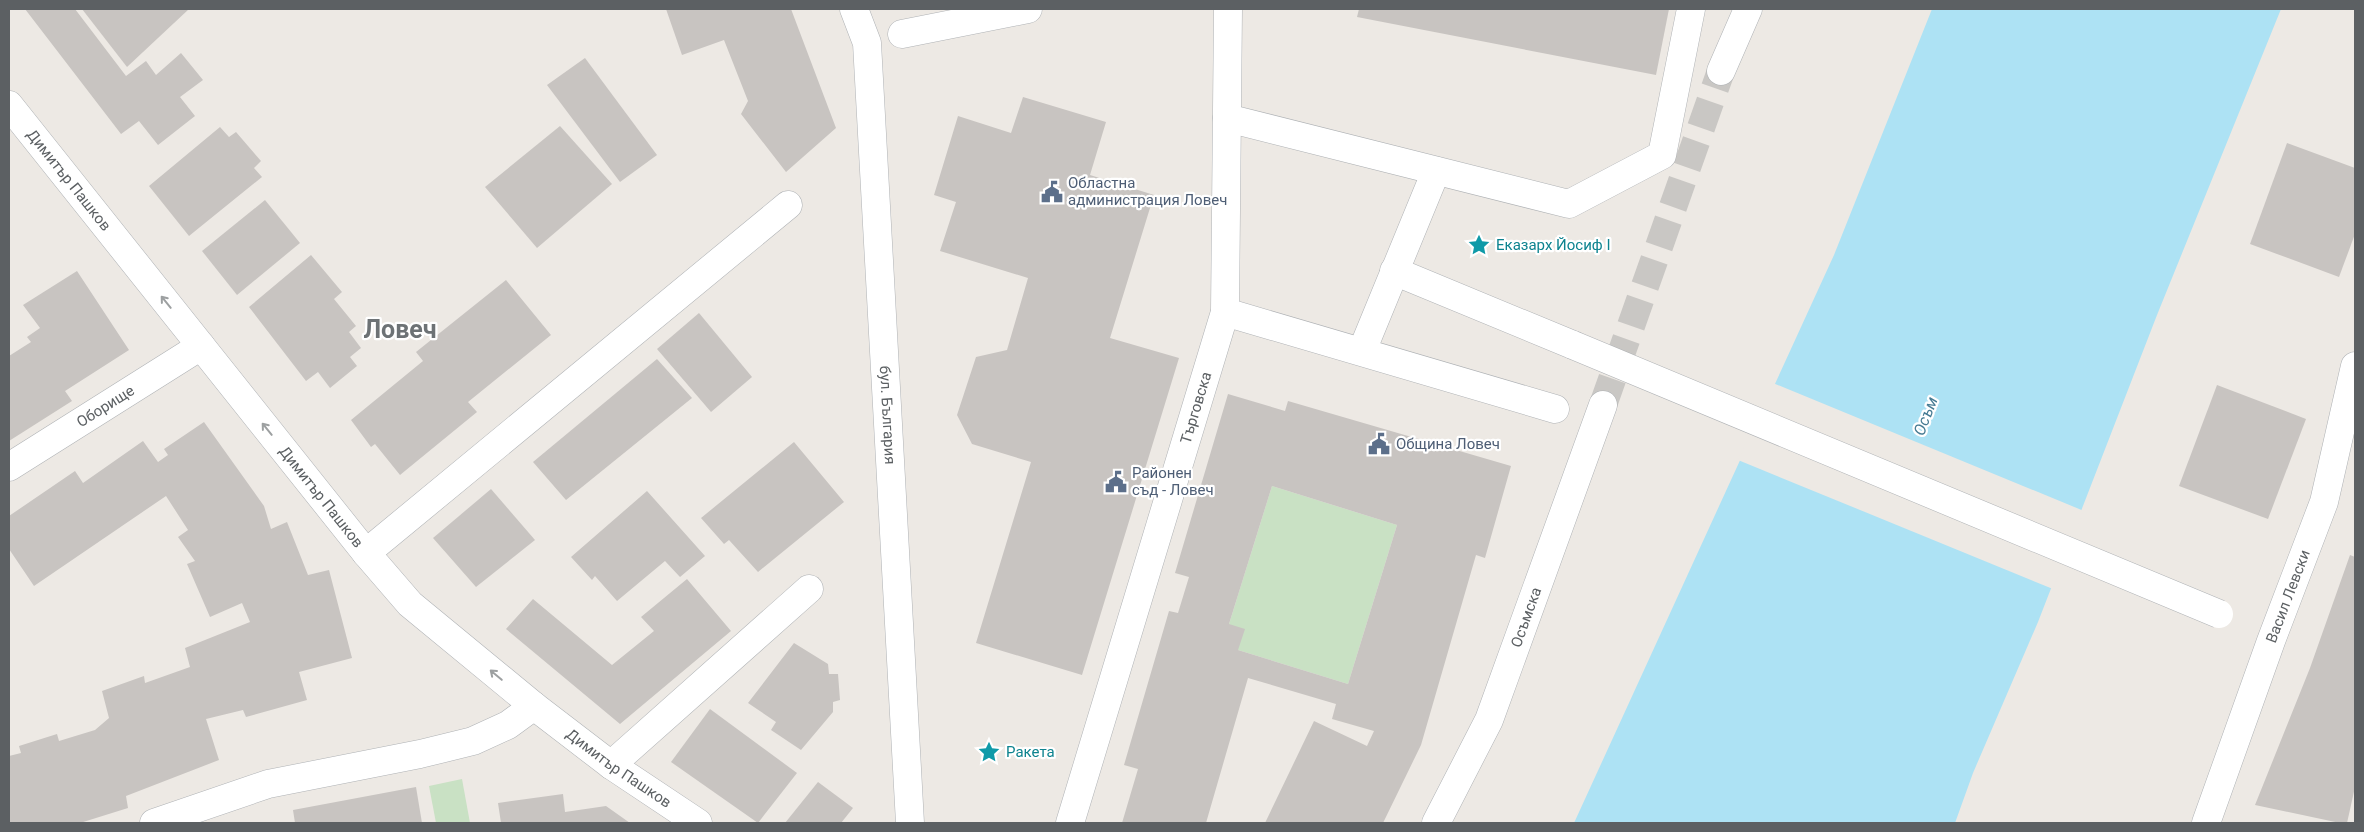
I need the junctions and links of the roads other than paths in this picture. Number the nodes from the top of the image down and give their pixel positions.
1 (854, 9) edge
2 (1028, 9) edge
3 (1228, 9) edge
4 (1691, 9) edge
5 (1748, 9) edge
6 (902, 34) dead end
7 (1721, 71) tunnel mouth
8 (9, 105) edge
9 (1227, 118) junction
10 (1436, 171) junction
11 (788, 206) dead end
12 (1394, 271) junction
13 (1225, 312) junction
14 (201, 346) junction
15 (1362, 351) junction
16 (2355, 366) edge
17 (1603, 405) tunnel mouth
18 (1555, 409) dead end
19 (9, 467) edge
20 (366, 553) junction
21 (808, 589) dead end
22 (2219, 614) dead end
23 (534, 706) junction
24 (611, 765) junction
25 (154, 823) edge
26 (698, 823) edge
27 (910, 823) edge
28 (1070, 823) edge
29 (1436, 823) edge
30 (2206, 823) edge

1 - 27 street, бул. България
2 - 6 street
3 - 9 street, Търговска
4 - 10 street
5 - 7 street
14 -> 8 street, Димитър Пашков
9 - 10 street
9 - 13 street, Търговска
10 - 12 street
11 - 20 street
12 - 15 street
12 - 22 street, bridge
13 - 15 street
13 - 28 street, Търговска
14 - 19 street, Оборище
20 -> 14 street, Димитър Пашков
15 - 18 street
16 - 30 street, Васил Левски
17 - 29 street, Осъмска
23 -> 20 street, Димитър Пашков
21 - 24 street
23 - 24 street, Димитър Пашков
23 - 25 street
24 - 26 street, Димитър Пашков

